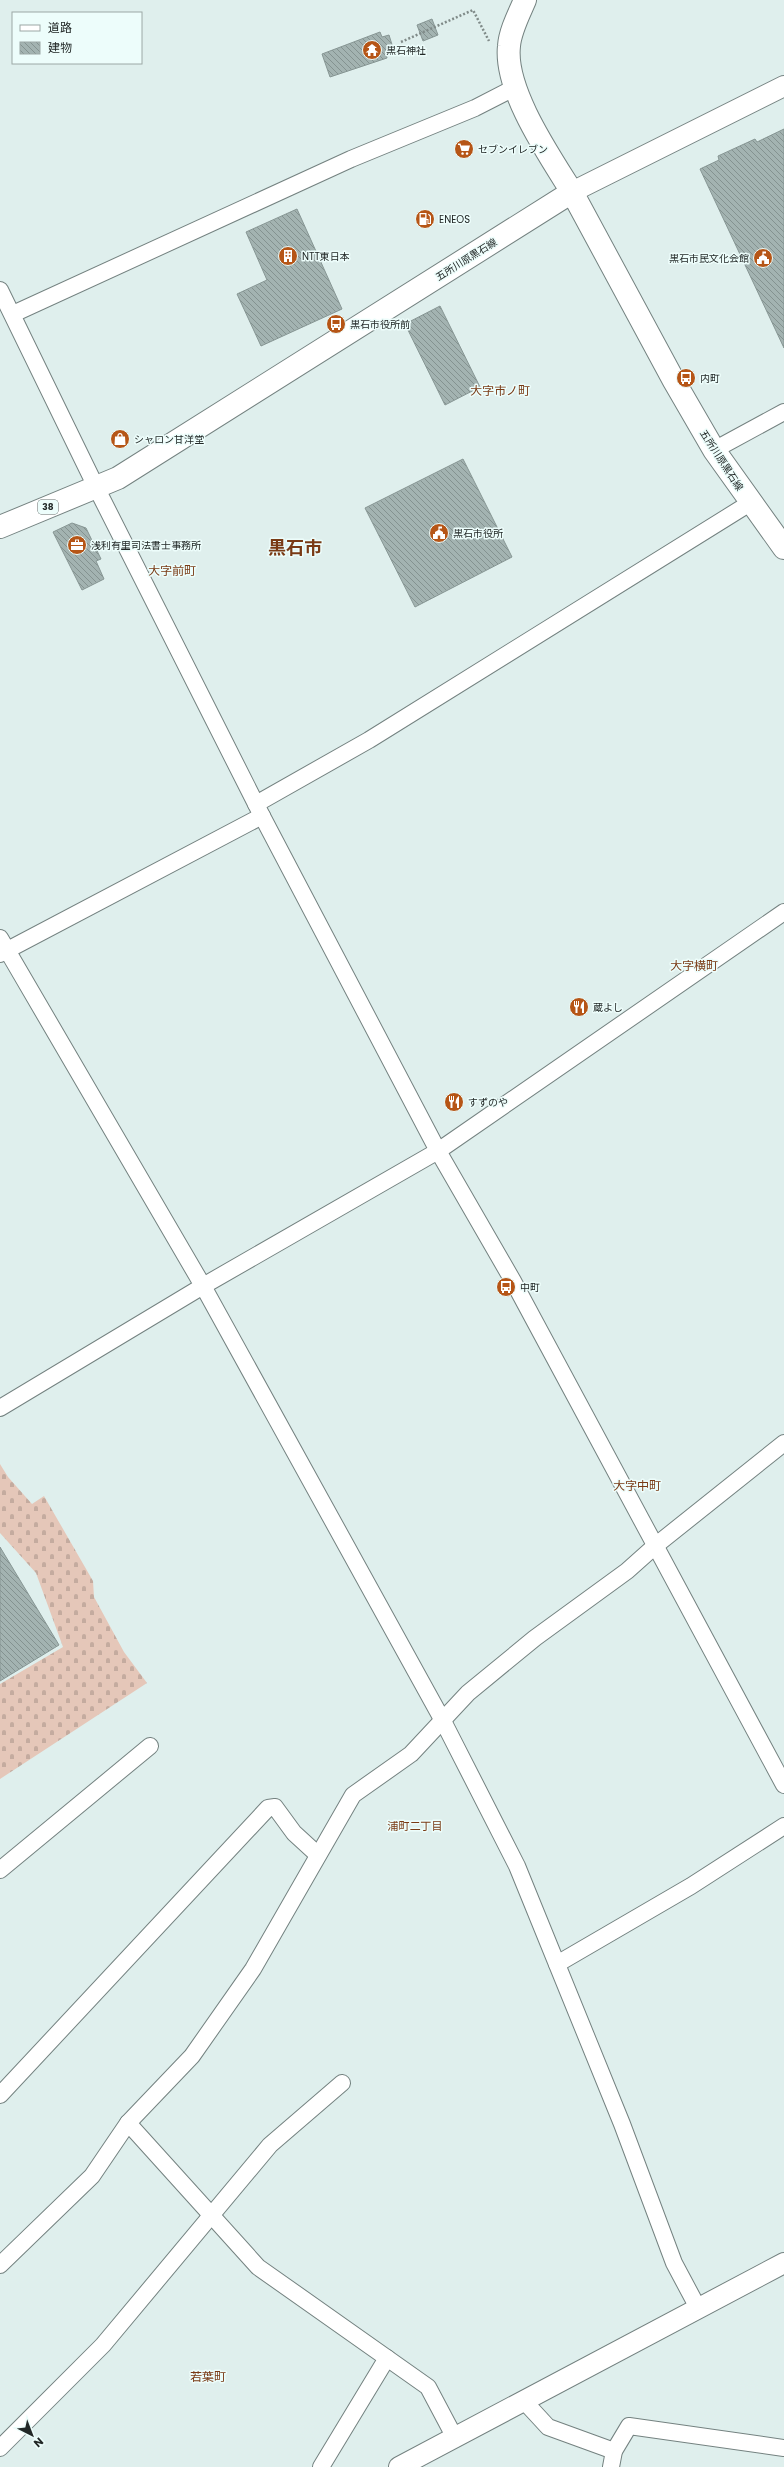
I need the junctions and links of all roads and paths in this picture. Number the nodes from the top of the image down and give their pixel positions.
1 (525, 0) edge
2 (401, 42) dead end
3 (508, 66) junction
4 (784, 86) edge
5 (514, 88) junction
6 (572, 192) junction
7 (0, 290) edge
8 (13, 314) junction
9 (784, 412) edge
10 (714, 450) junction
11 (96, 487) junction
12 (750, 503) junction
13 (0, 527) edge
14 (784, 548) edge
15 (259, 810) junction
16 (784, 912) edge
17 (3, 948) edge
18 (438, 1151) junction
19 (203, 1286) junction
20 (0, 1408) edge
21 (784, 1443) edge
22 (655, 1546) junction
23 (443, 1721) junction
24 (150, 1746) dead end
25 (784, 1784) edge
26 (784, 1826) edge
27 (318, 1855) junction
28 (0, 1870) edge
29 (557, 1964) junction
30 (342, 2083) dead end
31 (0, 2095) edge
32 (128, 2123) junction
33 (211, 2217) junction
34 (784, 2263) edge
35 (0, 2265) edge
36 (698, 2308) junction
37 (387, 2358) junction
38 (524, 2400) junction
39 (455, 2438) junction
40 (0, 2448) edge
41 (784, 2448) edge
42 (614, 2451) junction
43 (321, 2467) edge
44 (399, 2467) edge
45 (611, 2467) edge

1 - 3 main road
2 - 3 path
3 - 5 main road
4 - 6 street
5 - 6 main road
5 - 8 street
6 - 10 main road, 五所川原黒石線
6 - 11 main road, 五所川原黒石線 / 38
7 - 8 street
8 - 11 street
9 - 10 street
10 - 12 main road, 五所川原黒石線
11 - 13 main road, 五所川原黒石線 / 38
11 - 15 street
12 - 14 main road, 五所川原黒石線
12 - 15 street
15 - 17 street
15 - 18 street
16 - 18 street
17 - 19 street
18 - 19 street
18 - 22 street
19 - 20 street
19 - 23 street
21 - 22 street
22 - 23 street
22 - 25 street
23 - 27 street
23 - 29 street
24 - 28 street
26 - 29 street
27 - 31 street
27 - 32 street
29 - 36 street
30 - 33 street
32 - 33 street
32 - 35 street
33 - 37 street
33 - 40 street
34 - 36 street
36 - 38 street
37 - 39 street
37 - 43 street
38 - 39 street
38 - 42 street
39 - 44 street
41 - 42 street
42 - 45 street

